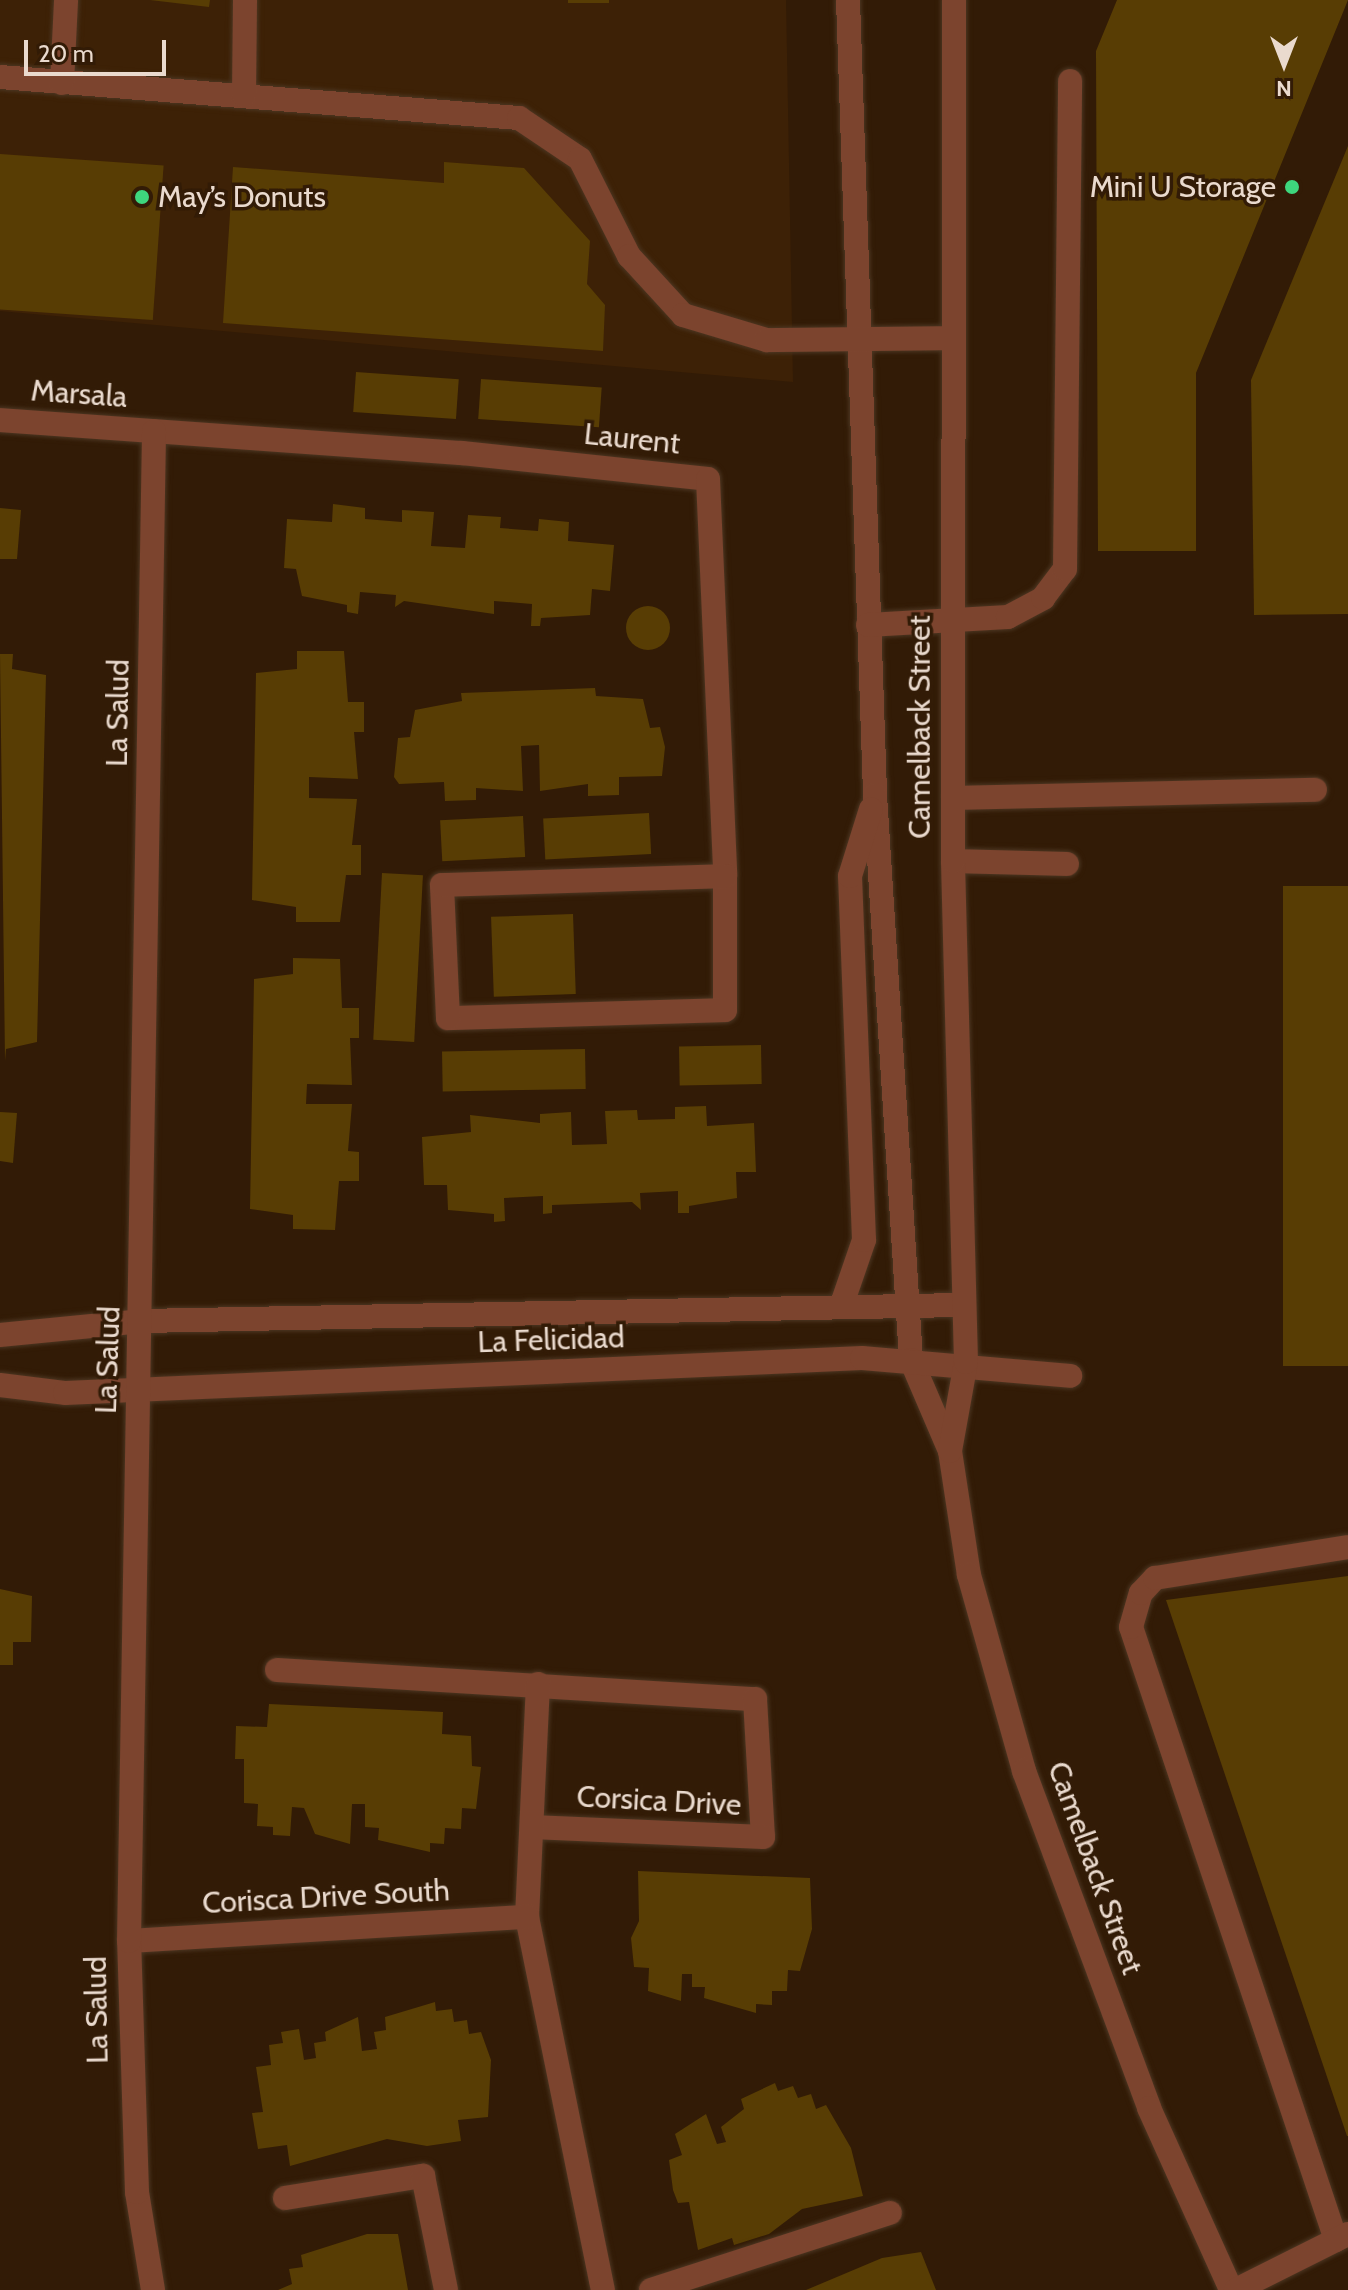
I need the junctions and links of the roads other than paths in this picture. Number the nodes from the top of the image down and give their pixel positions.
1 (66, 0) edge
2 (245, 0) edge
3 (848, 0) edge
4 (954, 0) edge
5 (0, 77) edge
6 (1070, 81) dead end
7 (62, 83) junction
8 (244, 96) junction
9 (855, 338) junction
10 (952, 338) junction
11 (0, 420) edge
12 (154, 431) junction
13 (951, 622) junction
14 (868, 625) junction
15 (1315, 790) dead end
16 (875, 795) junction
17 (953, 798) junction
18 (953, 861) junction
19 (1067, 864) dead end
20 (725, 876) junction
21 (842, 1304) junction
22 (964, 1305) junction
23 (907, 1306) junction
24 (142, 1321) junction
25 (0, 1335) edge
26 (911, 1360) junction
27 (966, 1362) junction
28 (1070, 1376) dead end
29 (0, 1385) edge
30 (139, 1391) junction
31 (950, 1451) junction
32 (1348, 1547) edge
33 (277, 1670) dead end
34 (538, 1684) junction
35 (532, 1827) junction
36 (527, 1917) junction
37 (129, 1941) junction
38 (285, 2198) dead end
39 (890, 2213) dead end
40 (1342, 2237) edge
41 (153, 2290) edge
42 (446, 2290) edge
43 (603, 2290) edge
44 (651, 2290) edge
45 (1234, 2290) edge

1 - 7 street
2 - 8 street
3 - 9 street, Camelback Street
4 - 10 street, Camelback Street
5 - 7 street
6 - 13 street
7 - 8 street
8 - 9 street
9 - 10 street
9 - 14 street, Camelback Street
10 - 13 street, Camelback Street
11 - 12 street, Marsala
12 - 20 street, Laurent
12 - 24 street, La Salud
13 - 14 street
13 - 17 street, Camelback Street
14 - 16 street, Camelback Street
15 - 17 street
16 - 21 street, Camelback Street
16 - 23 street, Camelback Street
17 - 18 street, Camelback Street
18 - 19 street
18 - 22 street, Camelback Street
20 - 20 street, Laurent
21 - 23 street, La Felicidad
21 - 24 street, La Felicidad
22 - 23 street, La Felicidad
22 - 27 street, Camelback Street
23 - 26 street, Camelback Street
24 - 25 street
24 - 30 street, La Salud
26 - 27 street, La Felicidad
26 - 30 street, La Felicidad
26 - 31 street, Camelback Street
27 - 28 street, La Felicidad
27 - 31 street, Camelback Street
29 - 30 street
30 - 37 street, La Salud
31 - 45 street, Camelback Street
32 - 40 street
33 - 34 street, Corsica Drive
34 - 35 street, Corsica Drive
34 - 35 street, Corsica Drive
35 - 36 street, Corsica Drive
36 - 37 street, Corisca Drive South
36 - 43 street, Corsica Drive
37 - 41 street, La Salud
38 - 42 street
39 - 44 street
40 - 45 street

